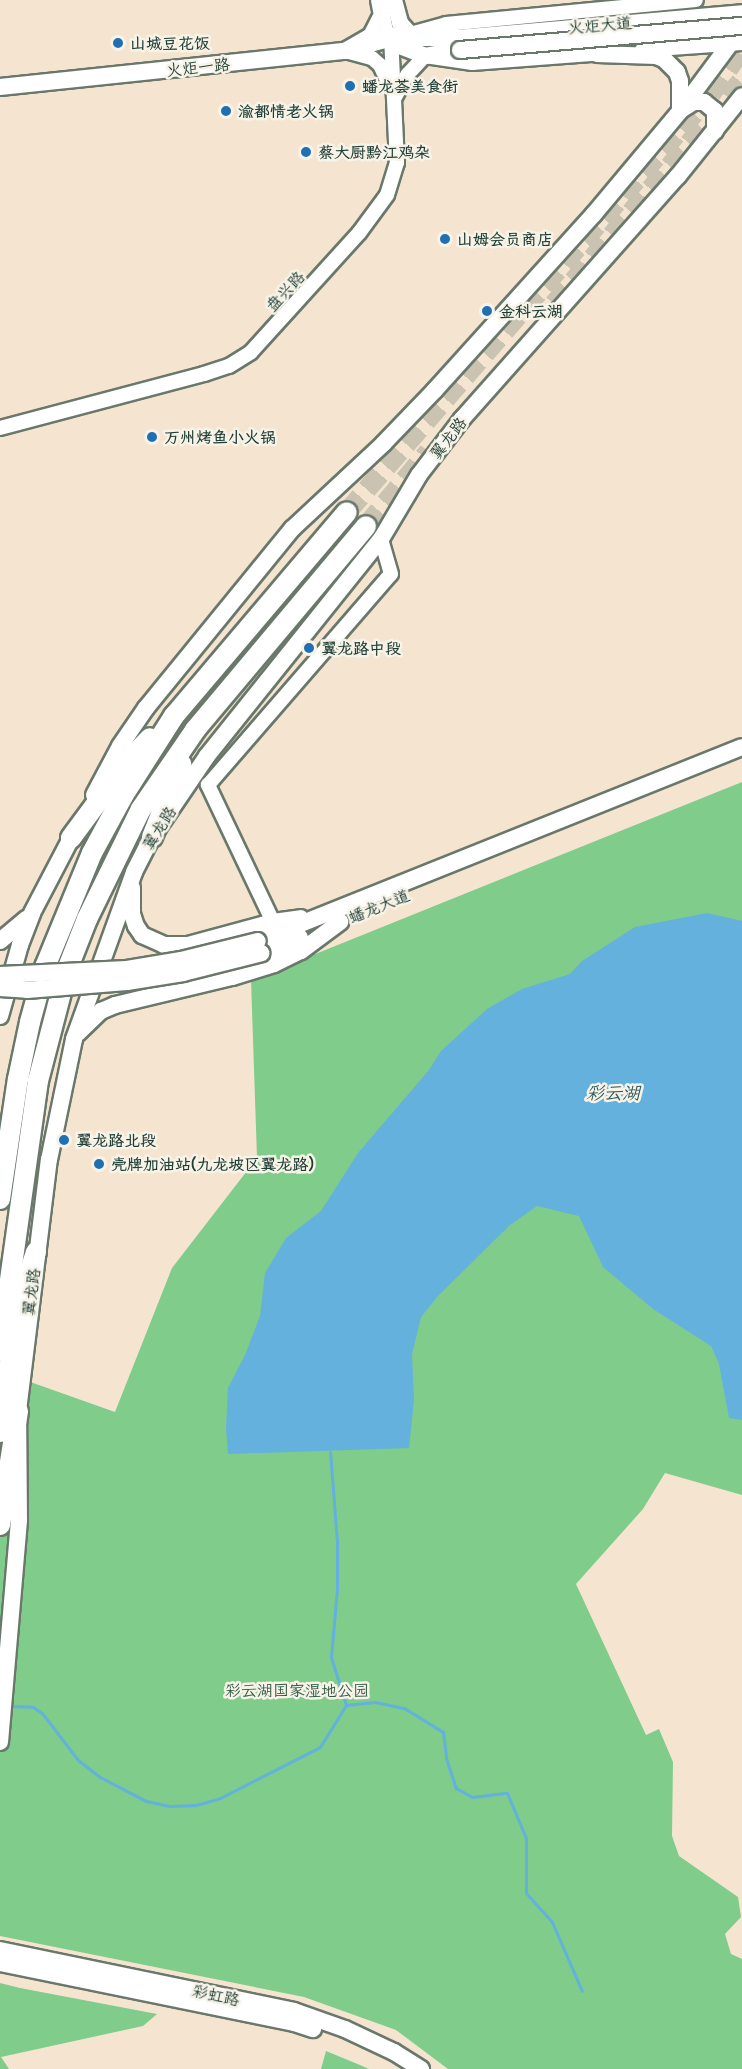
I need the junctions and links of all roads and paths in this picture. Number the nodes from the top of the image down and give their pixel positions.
1 (696, 0) edge
2 (389, 2) edge
3 (742, 13) edge
4 (380, 18) junction
5 (742, 24) edge
6 (410, 34) junction
7 (391, 40) junction
8 (736, 43) edge
9 (459, 44) junction
10 (345, 51) junction
11 (597, 54) junction
12 (426, 56) junction
13 (0, 87) edge
14 (742, 96) edge
15 (394, 100) junction
16 (681, 111) junction
17 (716, 131) junction
18 (0, 428) edge
19 (347, 512) tunnel mouth
20 (366, 526) tunnel mouth
21 (381, 539) junction
22 (174, 716) junction
23 (195, 730) junction
24 (742, 747) edge
25 (742, 759) edge
26 (152, 837) junction
27 (71, 838) junction
28 (134, 872) junction
29 (32, 914) junction
30 (336, 917) junction
31 (273, 922) junction
32 (0, 941) edge
33 (260, 947) junction
34 (0, 975) edge
35 (0, 988) edge
36 (0, 1016) edge
37 (74, 1039) junction
38 (0, 1199) edge
39 (36, 1252) junction
40 (12, 1308) junction
41 (0, 1351) edge
42 (18, 1411) junction
43 (0, 1432) edge
44 (0, 1525) edge
45 (0, 1742) edge
46 (0, 1950) edge
47 (0, 1963) edge
48 (403, 2069) edge
49 (421, 2069) edge

1 - 6 street
2 - 4 main road
2 - 6 main road
2 - 7 street, 盘兴路
3 - 9 main road, 火炬大道
4 - 7 main road
4 - 10 main road, 火炬一路
5 - 8 main road
5 - 9 main road, 火炬大道, bridge
6 - 7 street
6 - 9 main road
7 - 10 street
7 - 12 main road
7 - 15 street, 盘兴路
8 - 11 street
8 - 16 main road
9 - 12 main road
10 - 13 main road, 火炬一路
10 - 15 street
11 - 12 street
11 - 16 main road
12 - 15 street
14 - 17 main road, 翼龙路
15 - 18 street, 盘兴路
16 - 17 main road
16 - 27 main road
17 - 21 main road, 翼龙路
19 - 22 highway
20 - 23 highway, 翼龙路
21 - 26 main road, 翼龙路
21 - 31 street
22 - 27 highway
22 - 38 highway
23 - 26 highway
23 - 40 highway, 翼龙路
24 - 30 main road, 蟠龙大道
25 - 30 main road, 蟠龙大道
26 - 28 main road, 翼龙路
27 - 29 main road
28 - 31 main road
28 - 37 main road, 翼龙路
29 - 32 main road
29 - 36 main road
30 - 31 main road
30 - 33 main road, 蟠龙大道
30 - 37 main road
33 - 34 main road, 蟠龙大道, bridge
33 - 35 main road, 蟠龙大道, bridge
37 - 39 main road, 翼龙路
39 - 40 highway
39 - 42 main road, 翼龙路
40 - 41 highway, 翼龙路
40 - 43 highway
42 - 44 highway
42 - 45 main road, 翼龙路
46 - 49 main road, 彩虹路
47 - 48 main road, 彩虹路

